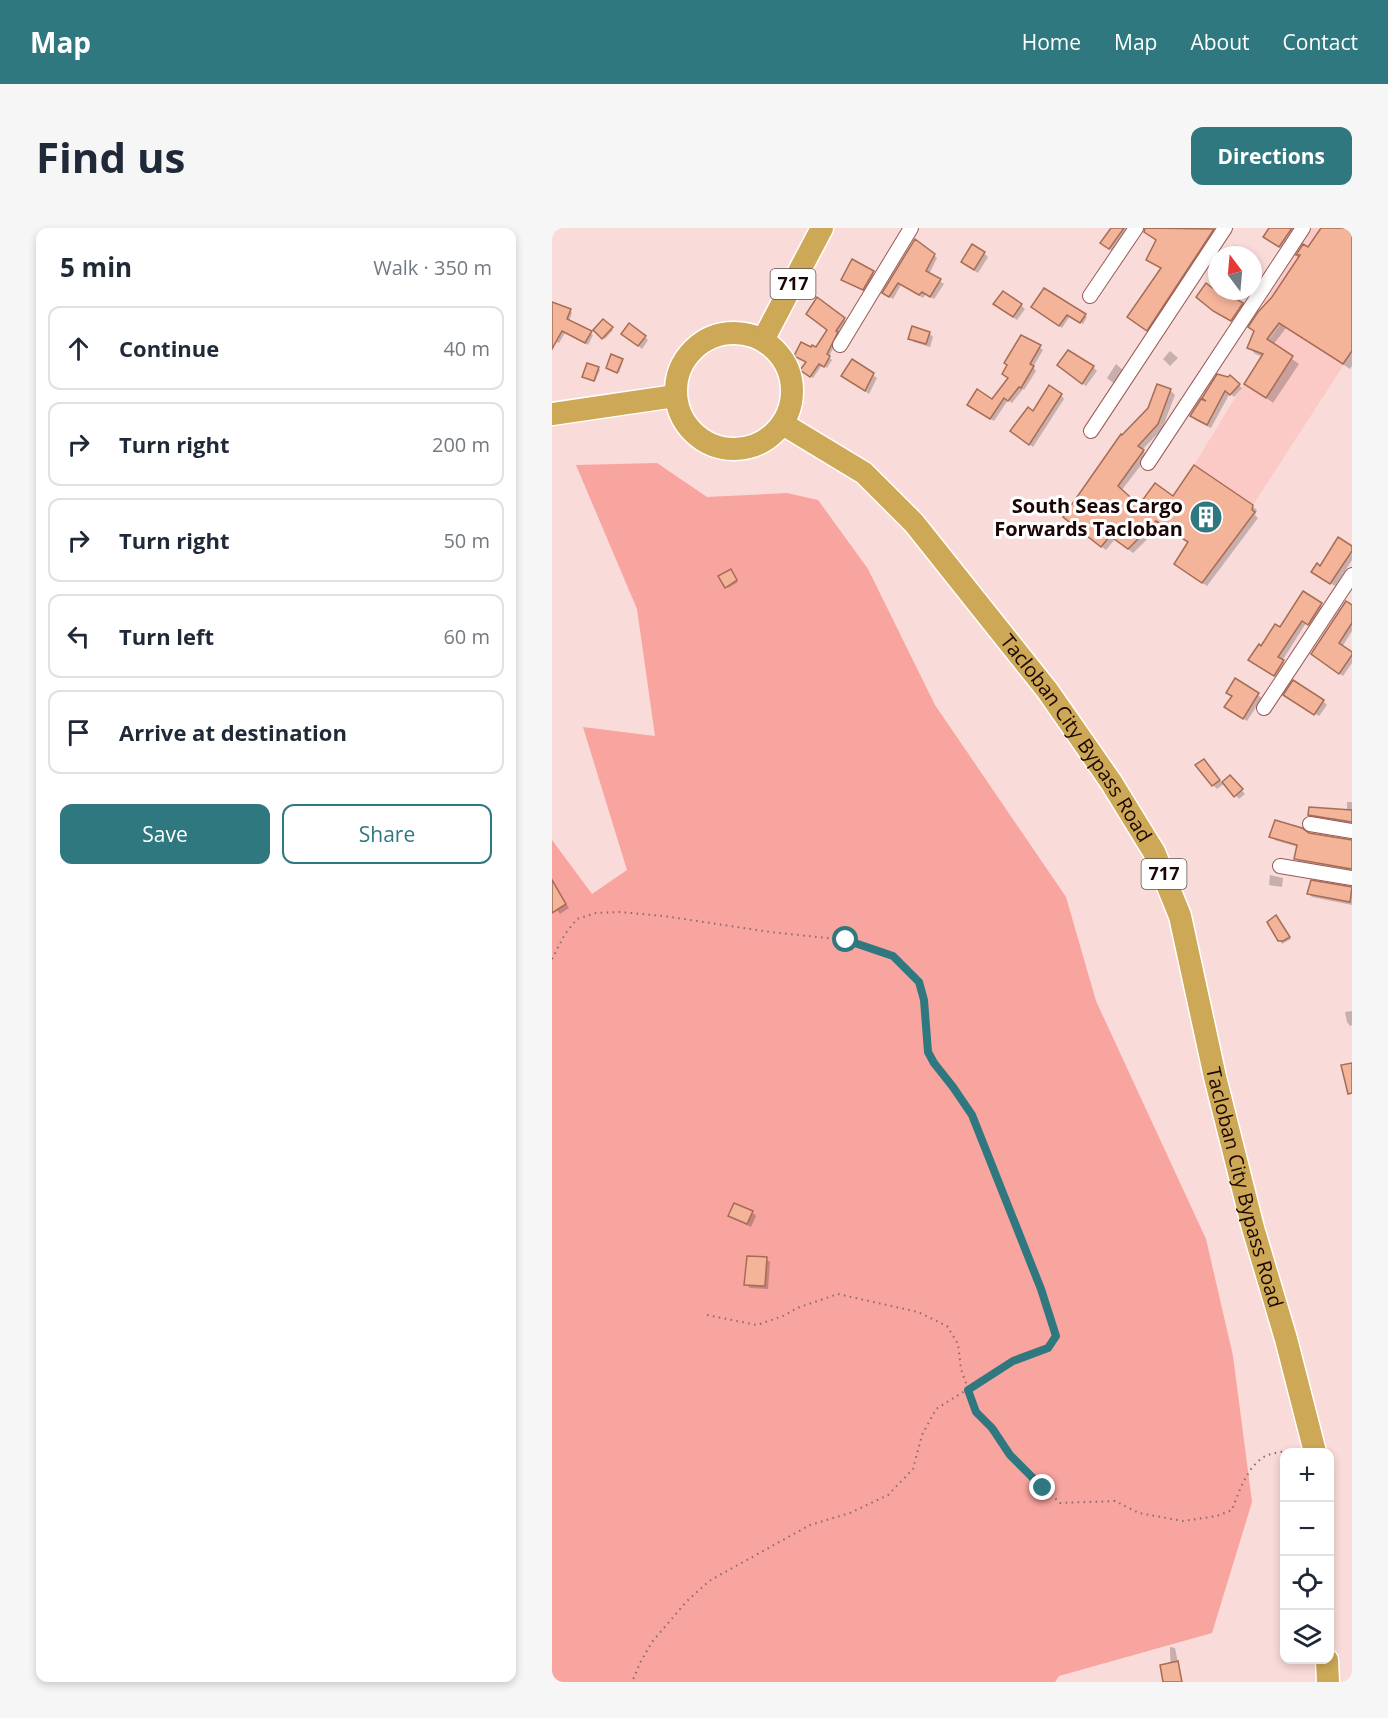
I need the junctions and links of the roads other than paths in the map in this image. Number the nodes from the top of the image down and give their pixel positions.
1 (822, 228) edge
2 (911, 228) edge
3 (1136, 228) edge
4 (1226, 228) edge
5 (1304, 228) edge
6 (1090, 296) dead end
7 (763, 340) junction
8 (840, 345) dead end
9 (675, 396) junction
10 (552, 414) edge
11 (783, 424) junction
12 (1091, 431) dead end
13 (1148, 463) dead end
14 (1352, 574) edge
15 (1264, 708) dead end
16 (1310, 824) dead end
17 (1352, 831) edge
18 (1280, 866) dead end
19 (1352, 878) edge
20 (1315, 1448) edge
21 (1327, 1664) edge
22 (1328, 1682) edge

1 - 7 highway, 717
2 - 8 street
3 - 6 street
4 - 12 street
5 - 13 street
7 - 9 highway
7 - 11 highway
9 - 10 highway
9 - 11 highway
11 - 20 highway, Tacloban City Bypass Road / 717
14 - 15 street
16 - 17 street
18 - 19 street
21 - 22 highway

